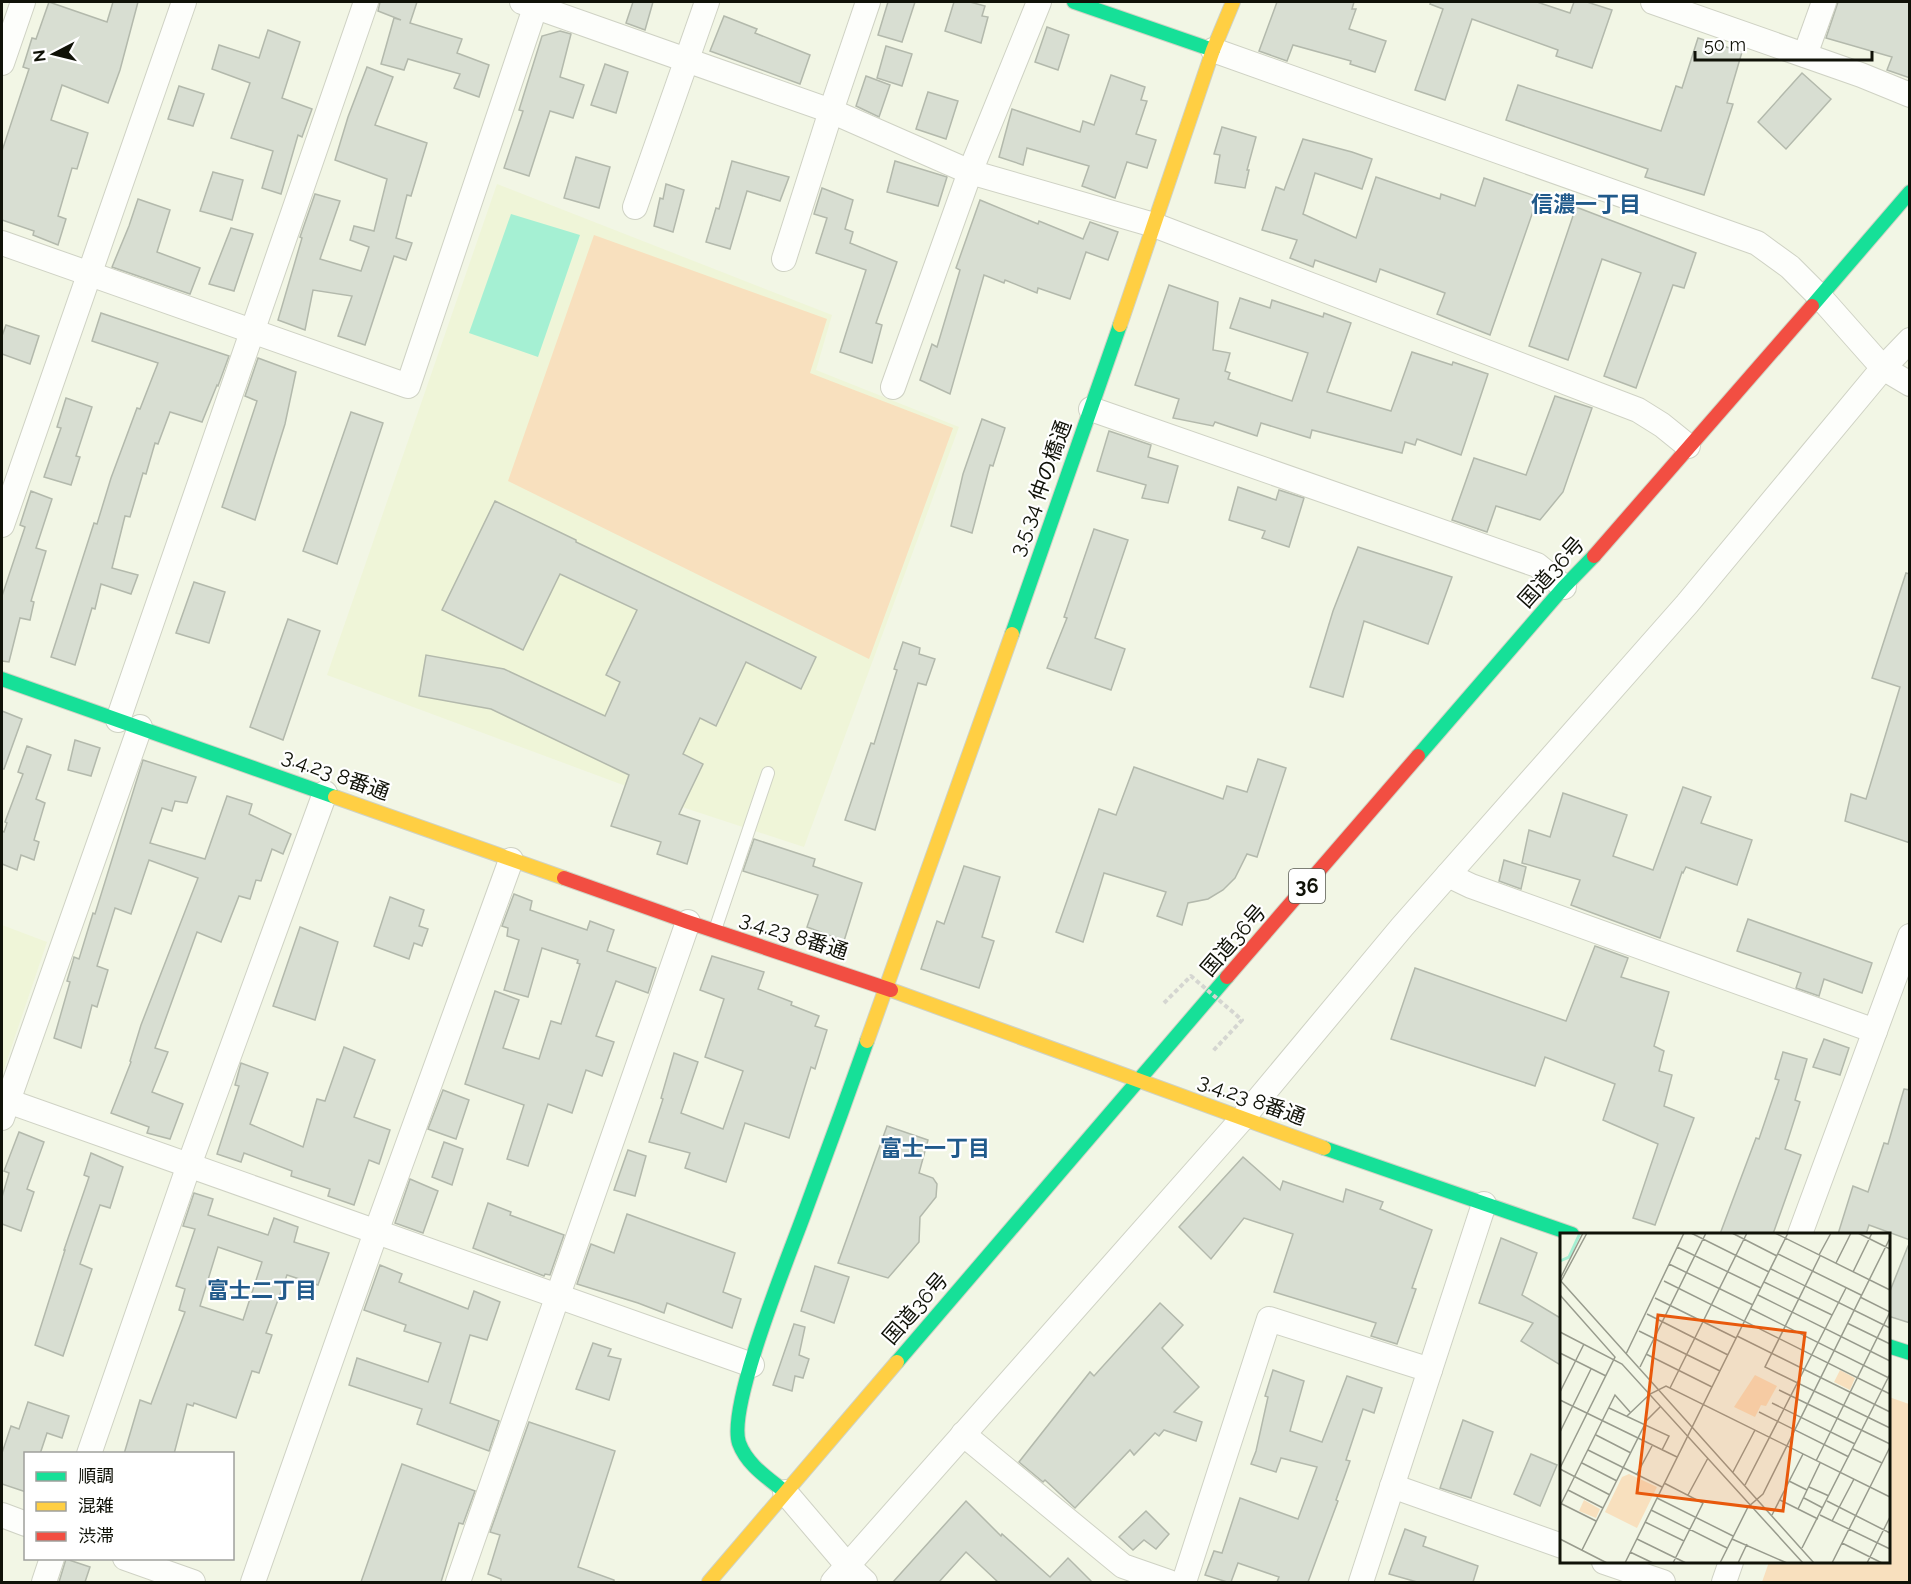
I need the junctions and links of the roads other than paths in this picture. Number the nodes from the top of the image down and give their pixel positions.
1 (23, 2) edge
2 (184, 2) edge
3 (366, 2) edge
4 (707, 2) edge
5 (868, 2) edge
6 (1039, 2) edge
7 (1074, 2) edge
8 (1233, 2) edge
9 (1653, 2) edge
10 (1824, 2) edge
11 (531, 3) edge
12 (1213, 50) junction
13 (1805, 55) junction
14 (686, 59) junction
15 (2, 63) edge
16 (1910, 95) edge
17 (831, 111) junction
18 (970, 172) junction
19 (1910, 192) edge
20 (635, 207) dead end
21 (1154, 225) junction
22 (2, 243) edge
23 (784, 260) dead end
24 (90, 274) junction
25 (1821, 298) junction
26 (251, 331) junction
27 (1910, 340) edge
28 (1883, 368) junction
29 (1910, 384) edge
30 (893, 387) dead end
31 (1091, 409) junction
32 (1688, 446) junction
33 (2, 525) edge
34 (1564, 587) junction
35 (2, 679) edge
36 (129, 723) junction
37 (768, 773) dead end
38 (325, 793) junction
39 (512, 860) junction
40 (1448, 875) junction
41 (688, 922) junction
42 (715, 931) junction
43 (1910, 936) edge
44 (887, 988) junction
45 (1875, 1031) junction
46 (1140, 1081) junction
47 (4, 1106) edge
48 (1242, 1119) junction
49 (189, 1165) junction
50 (1484, 1204) junction
51 (376, 1232) junction
52 (1569, 1233) edge
53 (1800, 1233) edge
54 (558, 1296) junction
55 (1890, 1347) edge
56 (1910, 1353) edge
57 (752, 1365) junction
58 (1430, 1370) junction
59 (963, 1434) junction
60 (90, 1452) edge
61 (1392, 1486) junction
62 (784, 1492) junction
63 (2, 1515) edge
64 (24, 1523) edge
65 (1560, 1545) edge
66 (51, 1560) edge
67 (130, 1560) edge
68 (1607, 1563) edge
69 (1731, 1563) edge
70 (840, 1574) edge
71 (44, 1582) edge
72 (193, 1582) edge
73 (253, 1582) edge
74 (458, 1582) edge
75 (709, 1582) edge
76 (866, 1582) edge
77 (1169, 1582) edge
78 (1184, 1582) edge
79 (1360, 1582) edge
80 (1663, 1582) edge
81 (1724, 1582) edge

1 - 15 street
2 - 24 street
3 - 26 street
4 - 14 street
5 - 17 street
6 - 18 street
7 - 12 main road
8 - 12 main road, 3.5.34 仲の橋通
9 - 13 street
10 - 13 street
11 - 14 street
11 - 26 street
12 - 21 main road, 3.5.34 仲の橋通
12 - 25 street
13 - 16 street
14 - 17 street
14 - 20 street
17 - 18 street
17 - 23 street
18 - 21 street
18 - 30 street
19 - 25 main road, 国道36号 / 36
21 - 31 main road, 3.5.34 仲の橋通
21 - 32 street
22 - 24 street
24 - 26 street
24 - 33 street
25 - 28 street
25 - 32 main road, 国道36号 / 36
26 - 36 street
27 - 28 street
28 - 29 street
28 - 40 street
31 - 34 street
31 - 44 main road, 3.5.34 仲の橋通
32 - 34 main road, 国道36号 / 36
34 - 46 main road, 国道36号 / 36
35 - 36 main road, 3.4.23 8番通
36 - 38 main road, 3.4.23 8番通
36 - 47 street
37 - 42 lane
38 - 39 main road, 3.4.23 8番通
38 - 49 street
39 - 41 main road, 3.4.23 8番通
39 - 51 street
40 - 45 street
40 - 48 street
41 - 42 main road, 3.4.23 8番通
41 - 54 street
42 - 44 main road, 3.4.23 8番通
43 - 45 street
44 - 46 main road, 3.4.23 8番通
44 - 57 main road, 3.5.34 仲の橋通
45 - 53 street
46 - 48 main road, 3.4.23 8番通
46 - 62 main road, 国道36号 / 36
47 - 49 street
48 - 50 main road, 3.4.23 8番通
48 - 59 street
49 - 51 street
49 - 60 street
50 - 52 main road, 3.4.23 8番通
50 - 58 street
51 - 54 street
51 - 73 street
54 - 57 street
54 - 74 street
55 - 56 main road
57 - 62 main road, 3.5.34 仲の橋通
58 - 61 street
58 - 78 street
59 - 70 street
59 - 77 street
61 - 65 street
61 - 79 street
62 - 70 street
62 - 75 main road, 国道36号 / 36
63 - 64 street
66 - 71 street
67 - 72 street
68 - 80 street
69 - 81 street
70 - 76 street

